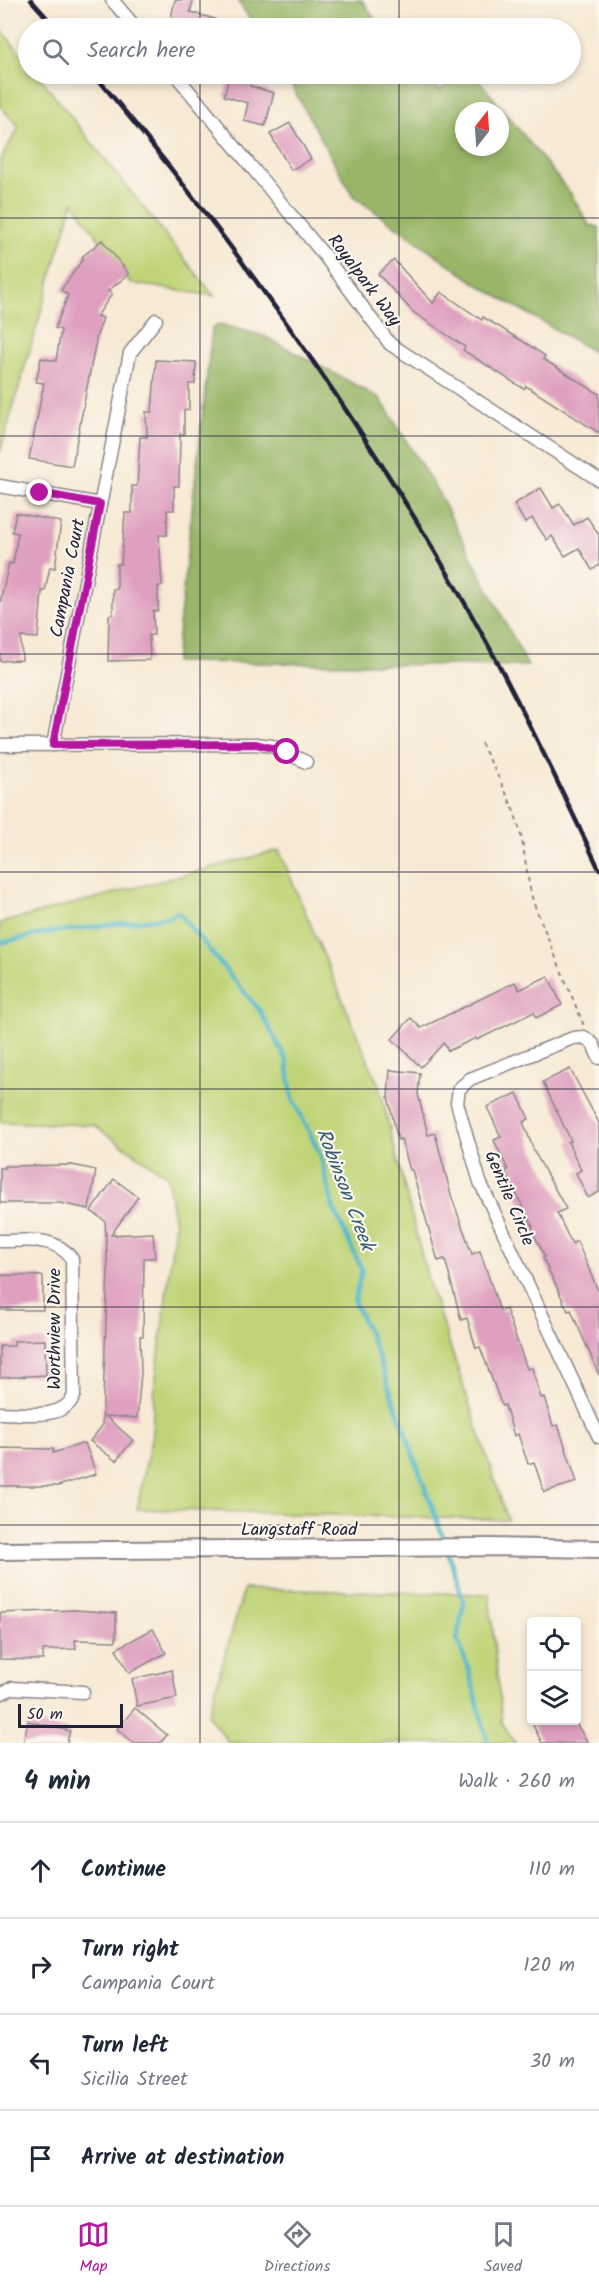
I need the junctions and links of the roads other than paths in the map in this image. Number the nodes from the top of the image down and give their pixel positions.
1 (112, 0) edge
2 (127, 18) edge
3 (183, 84) edge
4 (156, 320) dead end
5 (599, 480) edge
6 (0, 486) edge
7 (100, 504) junction
8 (0, 745) edge
9 (53, 745) junction
10 (306, 762) dead end
11 (599, 1058) edge
12 (0, 1241) edge
13 (0, 1413) edge
14 (598, 1433) edge
15 (599, 1549) edge
16 (0, 1551) edge
17 (83, 1692) dead end
18 (0, 1694) edge

1 - 2 street
3 - 5 street, Royalpark Way
4 - 7 street, Campania Court
6 - 7 street
7 - 9 street, Campania Court
8 - 9 street
9 - 10 street
11 - 14 street, Gentile Circle
12 - 13 street, Worthview Drive
15 - 16 street, Langstaff Road
17 - 18 street

